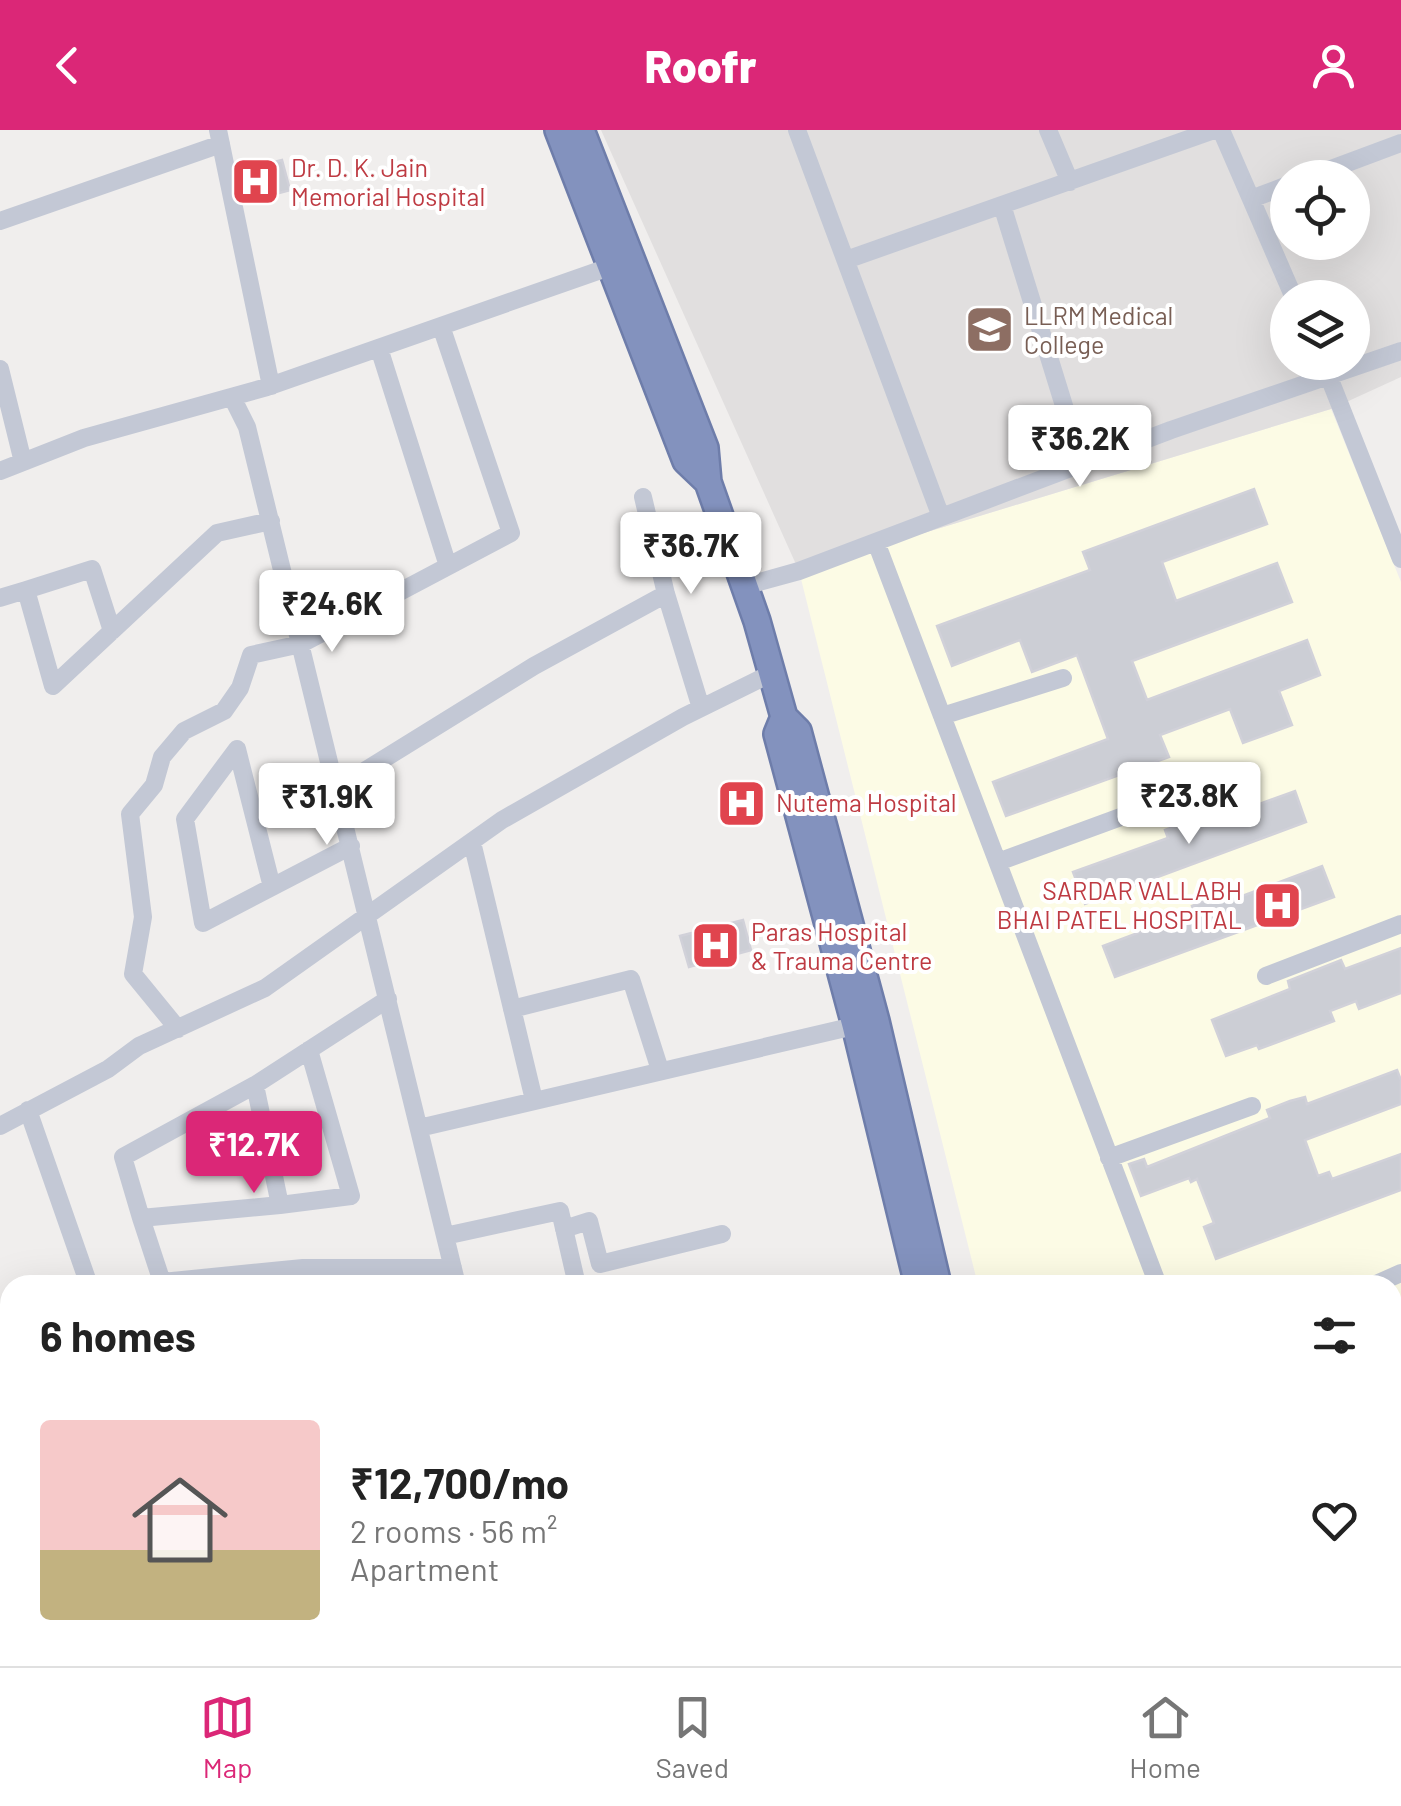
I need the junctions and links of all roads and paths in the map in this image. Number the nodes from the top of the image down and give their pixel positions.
1 (558, 130) edge
2 (580, 130) edge
3 (797, 130) edge
4 (1048, 130) edge
5 (1218, 130) edge
6 (219, 137) edge
7 (1401, 143) edge
8 (1355, 160) edge
9 (1070, 182) junction
10 (1270, 191) edge
11 (1251, 198) junction
12 (1002, 205) junction
13 (0, 221) edge
14 (846, 260) junction
15 (622, 263) junction
16 (1286, 280) edge
17 (440, 326) junction
18 (379, 348) junction
19 (1401, 351) edge
20 (1370, 358) edge
21 (0, 369) edge
22 (1296, 380) edge
23 (1331, 380) edge
24 (271, 386) junction
25 (232, 397) junction
26 (23, 462) junction
27 (1082, 464) junction
28 (0, 471) edge
29 (643, 497) dead end
30 (941, 517) junction
31 (271, 521) junction
32 (876, 542) junction
33 (1401, 558) edge
34 (448, 566) junction
35 (745, 586) junction
36 (26, 590) junction
37 (666, 594) junction
38 (0, 598) edge
39 (112, 631) junction
40 (301, 644) junction
41 (772, 673) junction
42 (1063, 678) dead end
43 (701, 708) junction
44 (942, 716) junction
45 (337, 788) junction
46 (1148, 807) dead end
47 (472, 842) junction
48 (351, 846) junction
49 (998, 862) junction
50 (272, 887) junction
51 (368, 917) junction
52 (1401, 924) edge
53 (1266, 976) dead end
54 (388, 999) junction
55 (512, 1009) junction
56 (866, 1023) junction
57 (178, 1030) junction
58 (309, 1050) junction
59 (660, 1070) junction
60 (255, 1084) junction
61 (534, 1100) junction
62 (1252, 1106) dead end
63 (28, 1110) junction
64 (0, 1126) edge
65 (419, 1128) junction
66 (1110, 1158) junction
67 (280, 1205) junction
68 (141, 1218) junction
69 (564, 1229) junction
70 (722, 1234) dead end
71 (446, 1236) junction
72 (86, 1275) edge
73 (155, 1275) edge
74 (240, 1275) edge
75 (436, 1275) edge
76 (455, 1275) edge
77 (576, 1275) edge
78 (916, 1275) edge
79 (935, 1275) edge
80 (1154, 1275) edge

1 - 15 highway
2 - 15 highway
3 - 14 street
4 - 9 street
5 - 9 street
5 - 11 street
6 - 13 street
6 - 24 street
7 - 8 street
9 - 12 street
10 - 11 street
11 - 16 street
12 - 14 street
12 - 27 street
14 - 30 street
15 - 17 street
15 - 35 highway
17 - 18 street
17 - 34 street
18 - 24 street
18 - 34 street
19 - 20 street
21 - 26 street
22 - 27 street
23 - 33 street
24 - 25 street
25 - 26 street
25 - 31 street
26 - 28 street
27 - 30 street
29 - 37 street
30 - 32 street
31 - 39 street
31 - 40 street
32 - 35 street
32 - 44 street
34 - 40 street
35 - 41 highway
36 - 38 street
36 - 39 street
36 - 39 street
37 - 43 street
37 - 45 street
40 - 45 street
40 - 57 street
41 - 43 street
41 - 56 highway
42 - 44 street
43 - 47 street
44 - 49 street
45 - 48 street
46 - 49 street
47 - 51 street
47 - 55 street
48 - 50 street
48 - 51 street
49 - 66 street
50 - 50 street
51 - 54 street
51 - 57 street
52 - 53 street
54 - 58 street
54 - 65 street
55 - 59 street
55 - 61 street
56 - 59 street
56 - 78 highway
56 - 79 highway
57 - 63 street
58 - 60 street
58 - 67 street
59 - 61 street
60 - 67 street
60 - 68 street
61 - 65 street
62 - 66 street
63 - 64 street
63 - 72 street
65 - 71 street
66 - 80 street
67 - 68 street
68 - 73 street
69 - 70 street
69 - 71 street
69 - 77 street
71 - 76 street
74 - 75 street

